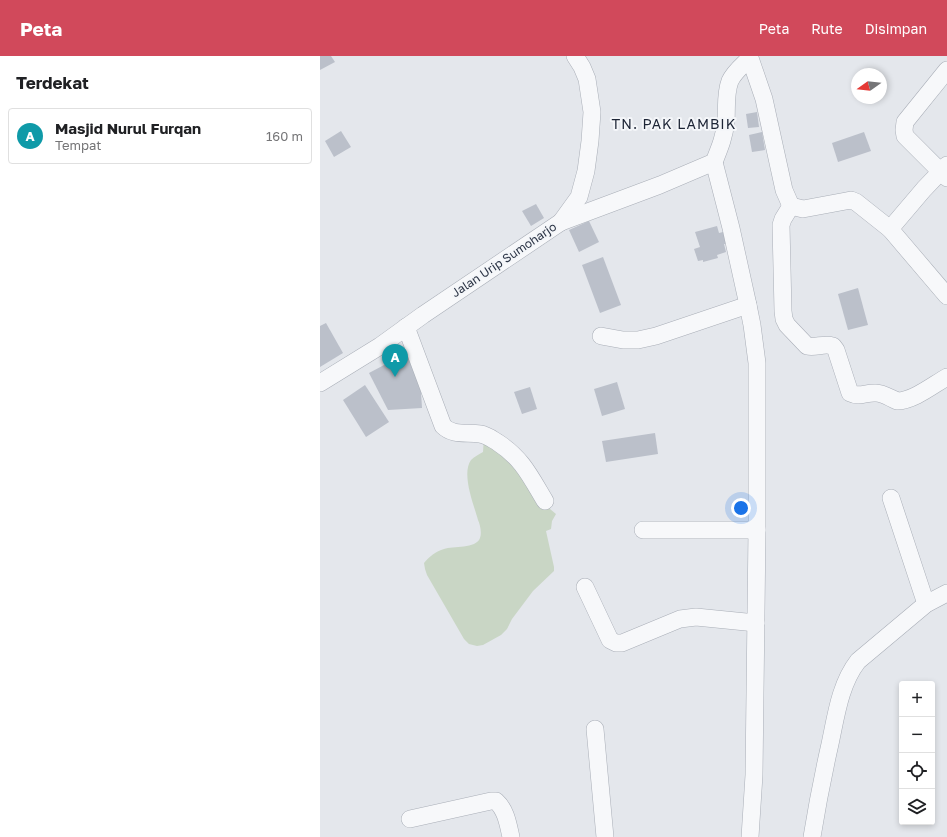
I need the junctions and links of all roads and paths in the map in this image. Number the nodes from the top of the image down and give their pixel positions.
1 (575, 56) edge
2 (751, 57) edge
3 (947, 70) edge
4 (714, 162) junction
5 (945, 172) edge
6 (791, 206) junction
7 (560, 222) junction
8 (890, 229) junction
9 (944, 288) edge
10 (748, 305) junction
11 (406, 327) junction
12 (601, 336) dead end
13 (947, 377) edge
14 (320, 383) edge
15 (891, 498) dead end
16 (545, 501) dead end
17 (643, 530) dead end
18 (757, 530) junction
19 (585, 587) dead end
20 (947, 593) edge
21 (926, 604) junction
22 (756, 623) junction
23 (595, 729) dead end
24 (410, 820) dead end
25 (511, 837) edge
26 (605, 837) edge
27 (750, 837) edge
28 (812, 837) edge

1 - 7 street, Jalan Urip Sumoharjo
2 - 4 street
2 - 6 street
3 - 5 street
4 - 7 street
4 - 10 street
5 - 8 street
6 - 8 street
6 - 13 street
7 - 11 street, Jalan Urip Sumoharjo
8 - 9 street
10 - 12 street
10 - 18 street
11 - 14 street, Jalan Urip Sumoharjo
11 - 16 street
15 - 21 street
17 - 18 street
18 - 22 street
19 - 22 street
20 - 21 street
21 - 28 street
22 - 27 street
23 - 26 street
24 - 25 street

